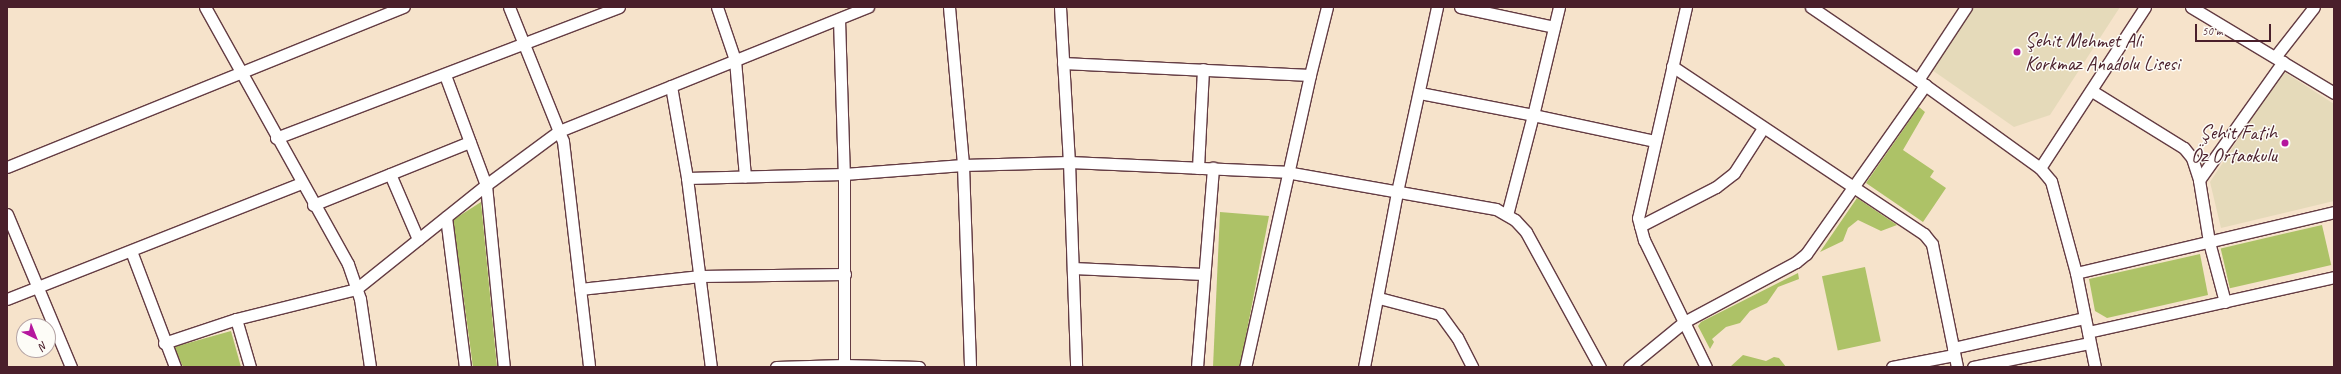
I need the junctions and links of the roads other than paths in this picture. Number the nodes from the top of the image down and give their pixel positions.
1 (205, 7) edge
2 (404, 7) edge
3 (509, 7) edge
4 (619, 7) edge
5 (717, 7) edge
6 (868, 7) edge
7 (949, 7) edge
8 (1060, 7) edge
9 (1327, 7) edge
10 (1438, 7) edge
11 (1460, 7) edge
12 (1559, 7) edge
13 (1686, 7) edge
14 (1811, 7) edge
15 (1966, 7) edge
16 (2145, 7) edge
17 (2191, 7) edge
18 (2314, 7) edge
19 (839, 19) junction
20 (1554, 27) junction
21 (524, 45) junction
22 (735, 60) junction
23 (2279, 60) junction
24 (1063, 63) junction
25 (1672, 66) junction
26 (1203, 69) junction
27 (241, 73) junction
28 (1310, 74) junction
29 (445, 75) junction
30 (1922, 82) junction
31 (671, 86) junction
32 (2092, 91) junction
33 (1420, 93) junction
34 (2334, 93) edge
35 (1532, 115) junction
36 (1763, 128) junction
37 (559, 131) junction
38 (276, 138) junction
39 (1654, 141) junction
40 (470, 142) junction
41 (1069, 162) junction
42 (963, 165) junction
43 (7, 167) edge
44 (1198, 168) junction
45 (1213, 168) junction
46 (2040, 168) junction
47 (1286, 172) junction
48 (390, 174) junction
49 (844, 174) junction
50 (745, 177) junction
51 (687, 178) junction
52 (2199, 180) junction
53 (301, 183) junction
54 (486, 185) junction
55 (1856, 187) junction
56 (1397, 192) junction
57 (313, 205) junction
58 (7, 214) edge
59 (1507, 215) junction
60 (2333, 215) edge
61 (446, 217) junction
62 (1640, 226) junction
63 (418, 239) junction
64 (2209, 242) junction
65 (130, 251) junction
66 (1073, 268) junction
67 (2076, 273) junction
68 (845, 274) junction
69 (1203, 274) junction
70 (700, 276) junction
71 (2334, 277) edge
72 (38, 287) junction
73 (356, 289) junction
74 (580, 289) junction
75 (1379, 298) junction
76 (7, 299) edge
77 (2225, 302) junction
78 (2084, 318) junction
79 (236, 319) junction
80 (1684, 322) junction
81 (2089, 338) junction
82 (164, 342) junction
83 (1954, 352) junction
84 (844, 366) edge
85 (1470, 366) edge
86 (71, 367) edge
87 (175, 367) edge
88 (250, 367) edge
89 (370, 367) edge
90 (465, 367) edge
91 (504, 367) edge
92 (589, 367) edge
93 (711, 367) edge
94 (776, 367) edge
95 (920, 367) edge
96 (970, 367) edge
97 (1076, 367) edge
98 (1197, 367) edge
99 (1245, 367) edge
100 (1364, 367) edge
101 (1600, 367) edge
102 (1629, 367) edge
103 (1706, 367) edge
104 (1892, 367) edge
105 (1957, 367) edge
106 (1973, 367) edge
107 (2095, 367) edge

1 - 27 street
2 - 27 street
3 - 21 street
4 - 21 street
5 - 22 street
6 - 19 street
7 - 42 street
8 - 24 street
9 - 28 street
10 - 33 street
11 - 20 street
12 - 20 street
13 - 25 street
14 - 30 street
15 - 30 street
16 - 32 street
17 - 23 street
18 - 23 street
19 - 22 street
19 - 49 street
20 - 35 street
21 - 29 street
21 - 37 street
22 - 31 street
22 - 50 street
23 - 34 street
23 - 52 street
24 - 26 street
24 - 41 street
25 - 36 street
25 - 39 street
26 - 28 street
26 - 44 street
27 - 38 street
27 - 43 street
28 - 47 street
29 - 38 street
29 - 40 street
30 - 46 street
30 - 55 street
31 - 37 street
31 - 51 street
32 - 46 street
32 - 52 street
33 - 35 street
33 - 56 street
35 - 39 street
35 - 59 street
36 - 55 street
36 - 62 street
37 - 54 street
37 - 74 street
38 - 53 street
39 - 62 street
40 - 48 street
40 - 54 street
41 - 42 street
41 - 44 street
41 - 66 street
42 - 49 street
42 - 96 street
44 - 45 street
45 - 47 street
45 - 69 street
46 - 67 street
47 - 56 street
47 - 99 street
48 - 57 street
48 - 63 street
49 - 50 street
49 - 68 street
50 - 51 street
51 - 70 street
52 - 64 street
53 - 57 street
53 - 65 street
54 - 61 street
54 - 91 street
55 - 80 street
55 - 83 street
56 - 59 street
56 - 75 street
57 - 73 street
58 - 72 street
59 - 101 street
60 - 64 street
61 - 63 street
61 - 90 street
62 - 80 street
63 - 73 street
64 - 67 street
64 - 77 street
65 - 72 street
65 - 82 street
66 - 69 street
66 - 97 street
67 - 78 street
68 - 70 street
68 - 84 street
69 - 98 street
70 - 74 street
70 - 93 street
71 - 77 street
72 - 76 street
72 - 86 street
73 - 79 street
73 - 89 street
74 - 92 street
75 - 85 street
75 - 100 street
77 - 81 street
78 - 81 street
78 - 83 street
79 - 82 street
79 - 88 street
80 - 102 street
80 - 103 street
81 - 106 street
81 - 107 street
82 - 87 street
83 - 104 street
83 - 105 street
84 - 94 street
84 - 95 street

